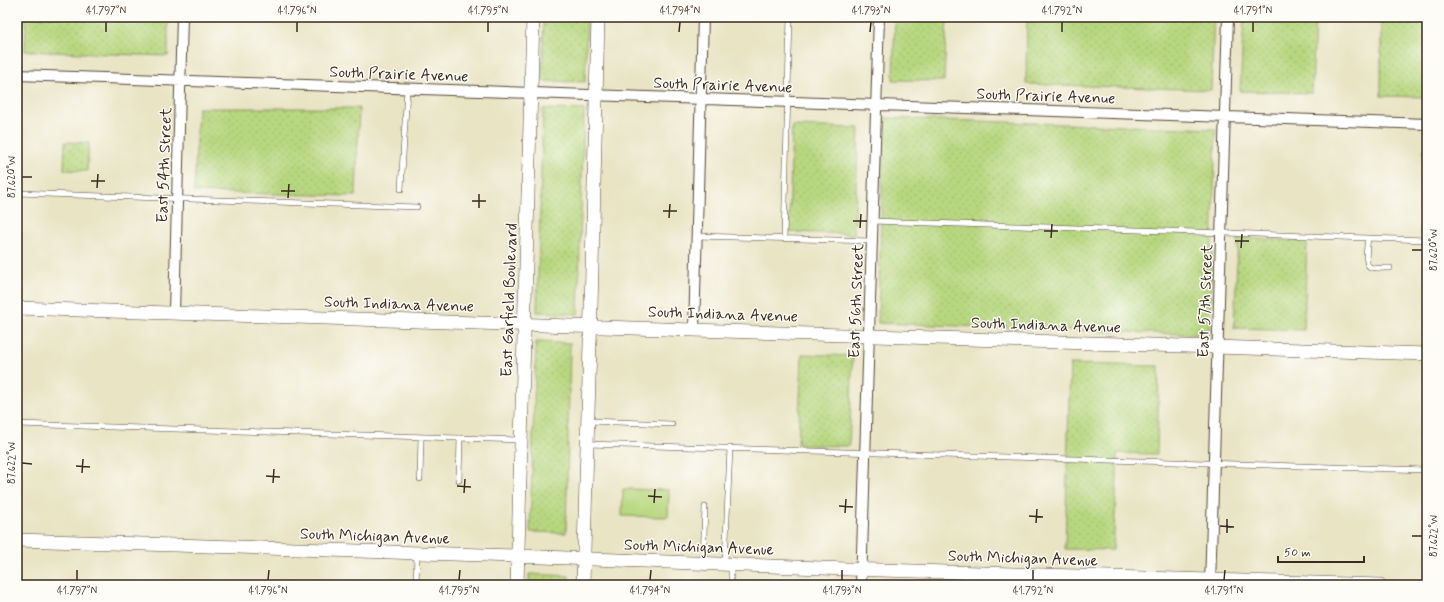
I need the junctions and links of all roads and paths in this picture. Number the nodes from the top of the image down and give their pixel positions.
1 (182, 17) edge
2 (533, 17) edge
3 (598, 17) edge
4 (703, 17) edge
5 (790, 17) edge
6 (879, 17) edge
7 (1228, 17) edge
8 (17, 75) edge
9 (180, 81) junction
10 (407, 88) junction
11 (531, 93) junction
12 (596, 95) junction
13 (700, 98) junction
14 (787, 101) junction
15 (876, 104) junction
16 (1224, 116) junction
17 (1427, 124) edge
18 (401, 188) dead end
19 (17, 193) edge
20 (177, 198) junction
21 (417, 206) dead end
22 (872, 222) junction
23 (1221, 233) junction
24 (696, 236) junction
25 (784, 238) junction
26 (1368, 238) junction
27 (1427, 240) edge
28 (872, 241) junction
29 (1390, 268) dead end
30 (17, 308) edge
31 (174, 313) junction
32 (524, 325) junction
33 (591, 326) junction
34 (694, 330) junction
35 (868, 335) junction
36 (1217, 347) junction
37 (1427, 354) edge
38 (588, 421) junction
39 (17, 424) edge
40 (672, 424) dead end
41 (421, 437) junction
42 (460, 438) junction
43 (521, 440) junction
44 (587, 444) junction
45 (730, 448) junction
46 (865, 452) junction
47 (1214, 464) junction
48 (1427, 470) edge
49 (420, 479) dead end
50 (459, 480) dead end
51 (705, 506) dead end
52 (17, 540) edge
53 (417, 553) junction
54 (518, 556) junction
55 (584, 559) junction
56 (703, 564) junction
57 (728, 564) junction
58 (861, 569) junction
59 (1210, 582) edge
60 (416, 585) edge
61 (517, 585) edge
62 (583, 585) edge
63 (731, 585) edge
64 (860, 585) edge
65 (1380, 585) edge

1 - 9 street, East 54th Street
2 - 11 street, East Garfield Boulevard
3 - 12 street
4 - 13 street
5 - 14 lane
6 - 15 street, East 56th Street
7 - 16 street, East 57th Street
8 - 9 street, South Prairie Avenue
9 - 10 street, South Prairie Avenue
9 - 20 street, East 54th Street
10 - 11 street, South Prairie Avenue
10 - 18 lane
11 - 12 street, South Prairie Avenue
11 - 32 street, East Garfield Boulevard
12 - 13 street, South Prairie Avenue
12 - 33 street
13 - 14 street, South Prairie Avenue
13 - 24 street
14 - 15 street, South Prairie Avenue
14 - 25 lane
15 - 16 street, South Prairie Avenue
15 - 22 street, East 56th Street
16 - 17 street, South Prairie Avenue
16 - 23 street, East 57th Street
19 - 20 lane
20 - 21 lane
20 - 31 street, East 54th Street
22 - 23 lane
22 - 28 street, East 56th Street
23 - 26 lane
23 - 36 street, East 57th Street
24 - 25 lane
24 - 34 street
25 - 28 lane
26 - 27 lane
26 - 29 lane
28 - 35 street, East 56th Street
30 - 31 street, South Indiana Avenue
31 - 32 street, South Indiana Avenue
32 - 33 street, South Indiana Avenue
32 - 43 street, East Garfield Boulevard
33 - 34 street, South Indiana Avenue
33 - 38 street
34 - 35 street, South Indiana Avenue
35 - 36 street, South Indiana Avenue
35 - 46 street, East 56th Street
36 - 37 street, South Indiana Avenue
36 - 47 street, East 57th Street
38 - 40 lane
38 - 44 street
39 - 41 lane
41 - 42 lane
41 - 49 lane
42 - 43 lane
42 - 50 lane
43 - 54 street, East Garfield Boulevard
44 - 45 lane
44 - 55 street
45 - 46 lane
45 - 57 lane
46 - 47 lane
46 - 58 street, East 56th Street
47 - 48 lane
47 - 59 street, East 57th Street
51 - 56 lane
52 - 53 street, South Michigan Avenue
53 - 54 street, South Michigan Avenue
53 - 60 lane
54 - 55 street, South Michigan Avenue
54 - 61 street, East Garfield Boulevard
55 - 56 street, South Michigan Avenue
55 - 62 street
56 - 57 street, South Michigan Avenue
57 - 58 street, South Michigan Avenue
57 - 63 lane
58 - 59 street, South Michigan Avenue
58 - 64 street, East 56th Street
59 - 65 street, South Michigan Avenue

